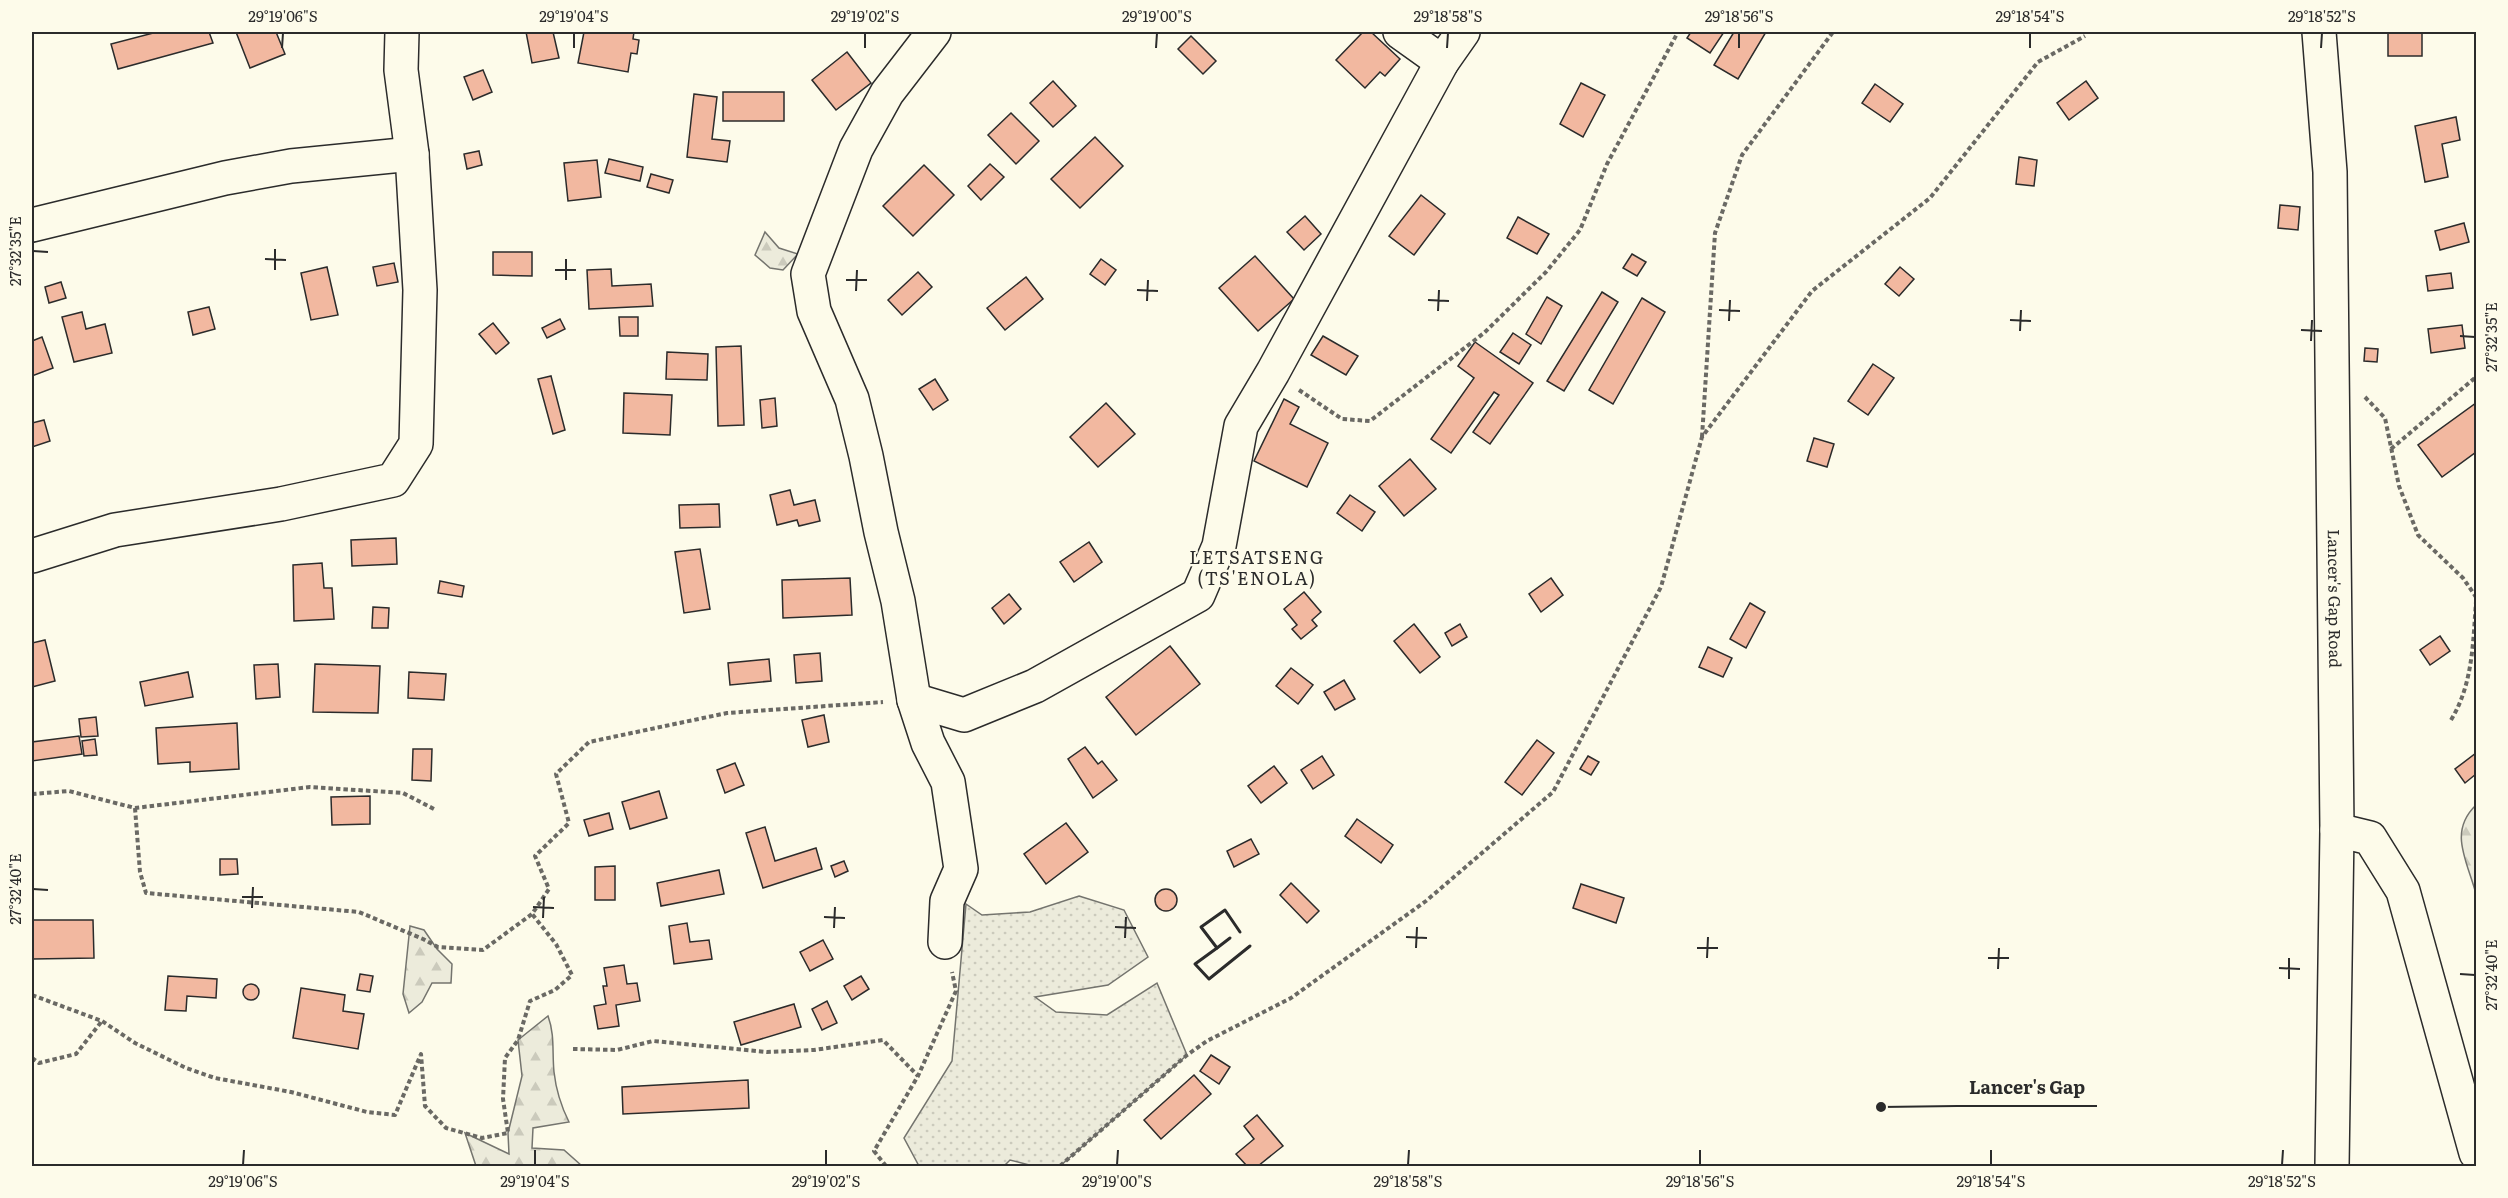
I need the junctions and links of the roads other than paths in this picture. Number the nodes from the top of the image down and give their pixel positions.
1 (402, 32) edge
2 (934, 32) edge
3 (1400, 32) edge
4 (1463, 32) edge
5 (2319, 32) edge
6 (1442, 62) junction
7 (412, 153) junction
8 (32, 225) edge
9 (32, 556) edge
10 (914, 700) junction
11 (2337, 830) junction
12 (945, 942) road end
13 (2476, 1153) edge
14 (2332, 1167) edge

1 - 7 street
2 - 10 street
3 - 6 street
4 - 6 street
5 - 11 street, Lancer's Gap Road
6 - 10 street
7 - 8 street
7 - 9 street
10 - 12 street
11 - 13 street
11 - 14 street, Lancer's Gap Road

